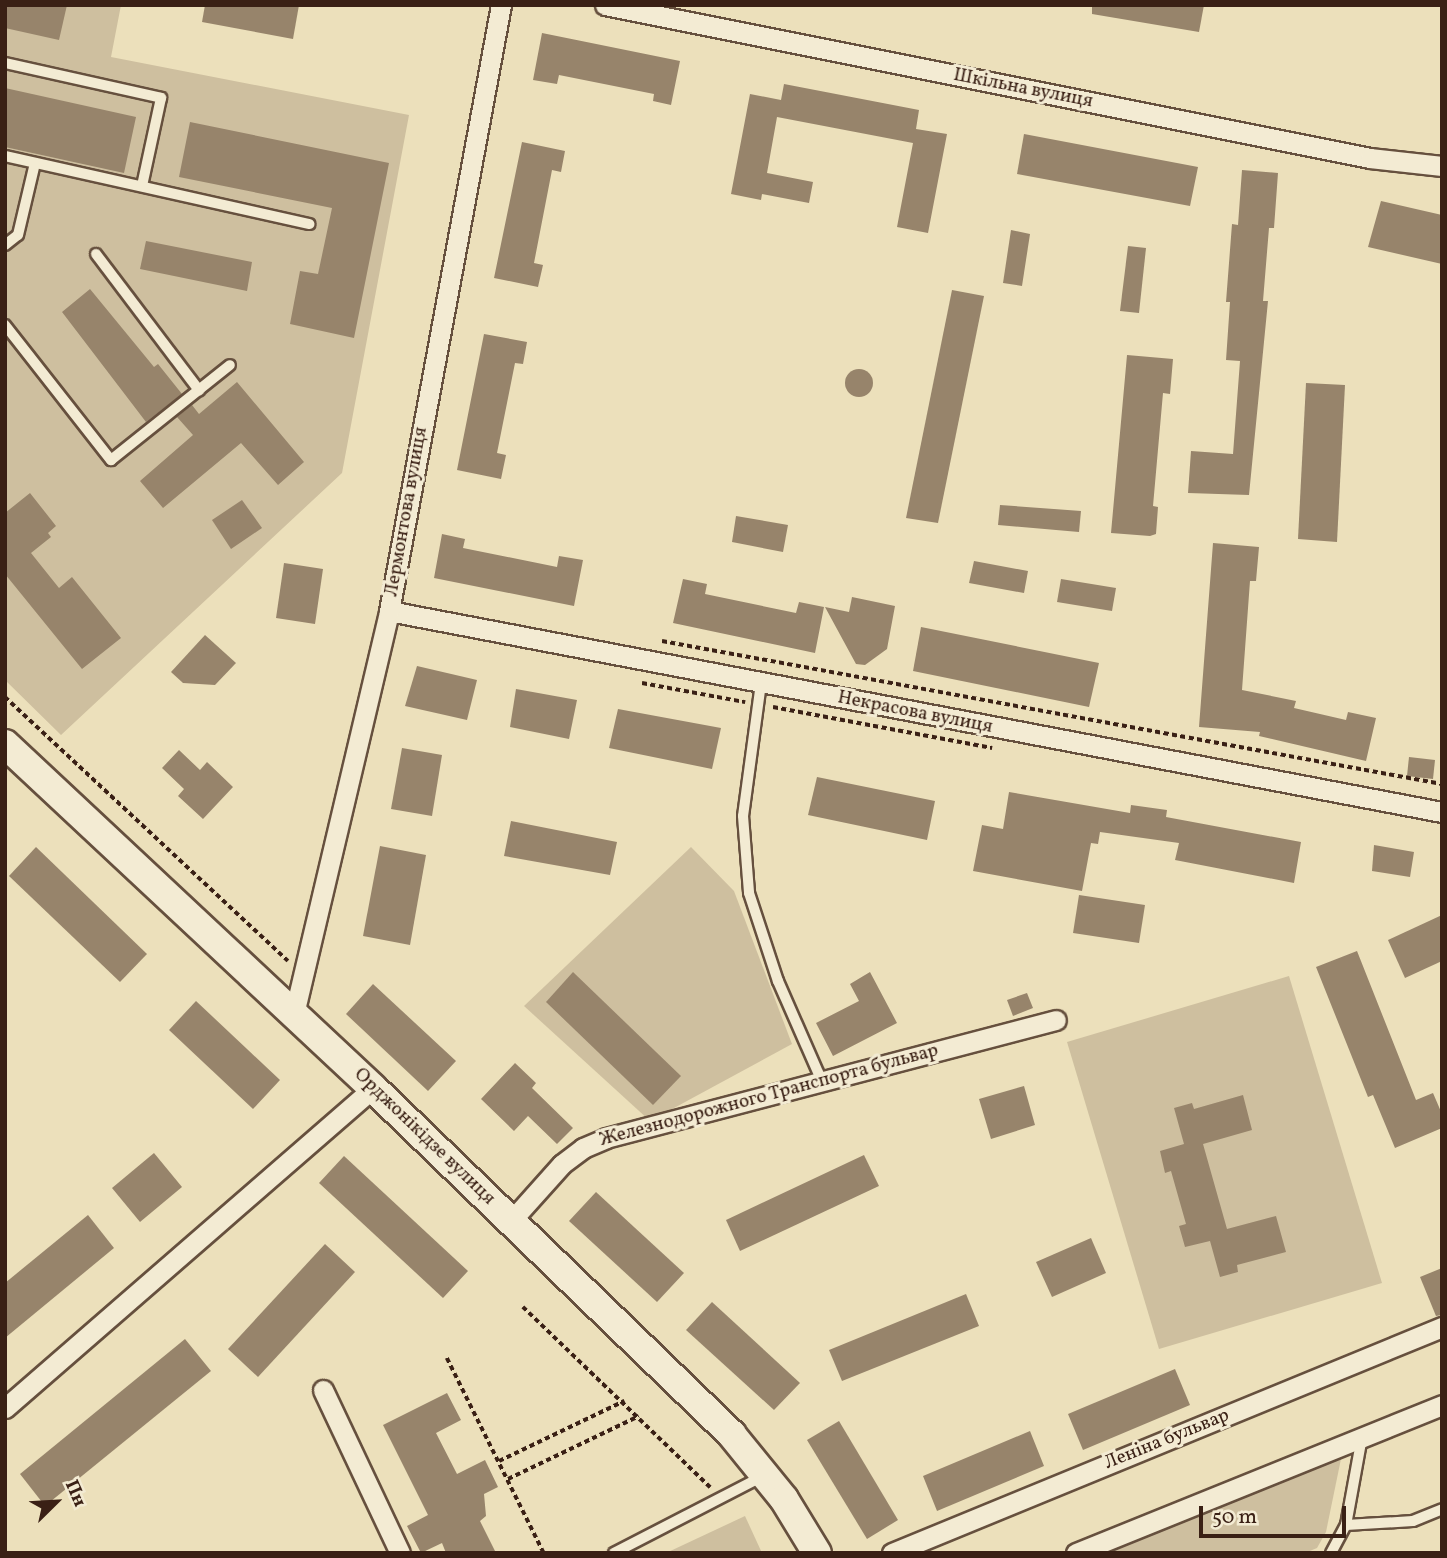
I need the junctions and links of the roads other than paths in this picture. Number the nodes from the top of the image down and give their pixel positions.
1 (501, 5) edge
2 (605, 5) edge
3 (5, 63) edge
4 (5, 156) edge
5 (35, 163) junction
6 (1442, 166) edge
7 (142, 186) junction
8 (310, 224) dead end
9 (5, 245) edge
10 (96, 254) dead end
11 (5, 325) edge
12 (230, 365) dead end
13 (199, 390) junction
14 (389, 611) junction
15 (761, 683) junction
16 (5, 744) edge
17 (1442, 812) edge
18 (294, 1014) junction
19 (1056, 1020) dead end
20 (822, 1081) junction
21 (373, 1088) junction
22 (511, 1221) junction
23 (1442, 1327) edge
24 (323, 1390) dead end
25 (1442, 1405) edge
26 (5, 1408) edge
27 (1363, 1437) junction
28 (765, 1475) junction
29 (1442, 1509) edge
30 (1346, 1525) junction
31 (400, 1553) edge
32 (614, 1553) edge
33 (817, 1553) edge
34 (892, 1553) edge
35 (1076, 1553) edge
36 (1331, 1553) edge

1 - 14 street, Лермонтова вулиця
2 - 6 street, Шкільна вулиця
3 - 7 lane
4 - 5 lane
5 - 7 lane
5 - 9 lane
7 - 8 lane
10 - 13 lane
11 - 13 lane
12 - 13 lane
14 - 15 street, Некрасова вулиця
14 - 18 street, Лермонтова вулиця
15 - 17 street, Некрасова вулиця
15 - 20 lane
16 - 18 main road, Орджонікідзе вулиця
18 - 21 main road, Орджонікідзе вулиця
19 - 20 street, Железнодорожного Транспорта бульвар
20 - 22 street, Железнодорожного Транспорта бульвар
21 - 22 main road, Орджонікідзе вулиця
21 - 26 street
22 - 28 main road, Орджонікідзе вулиця
23 - 34 street, Леніна бульвар
24 - 31 street
25 - 27 street
27 - 30 lane
27 - 35 street
28 - 32 lane
28 - 33 main road, Орджонікідзе вулиця
29 - 30 lane
30 - 36 lane

